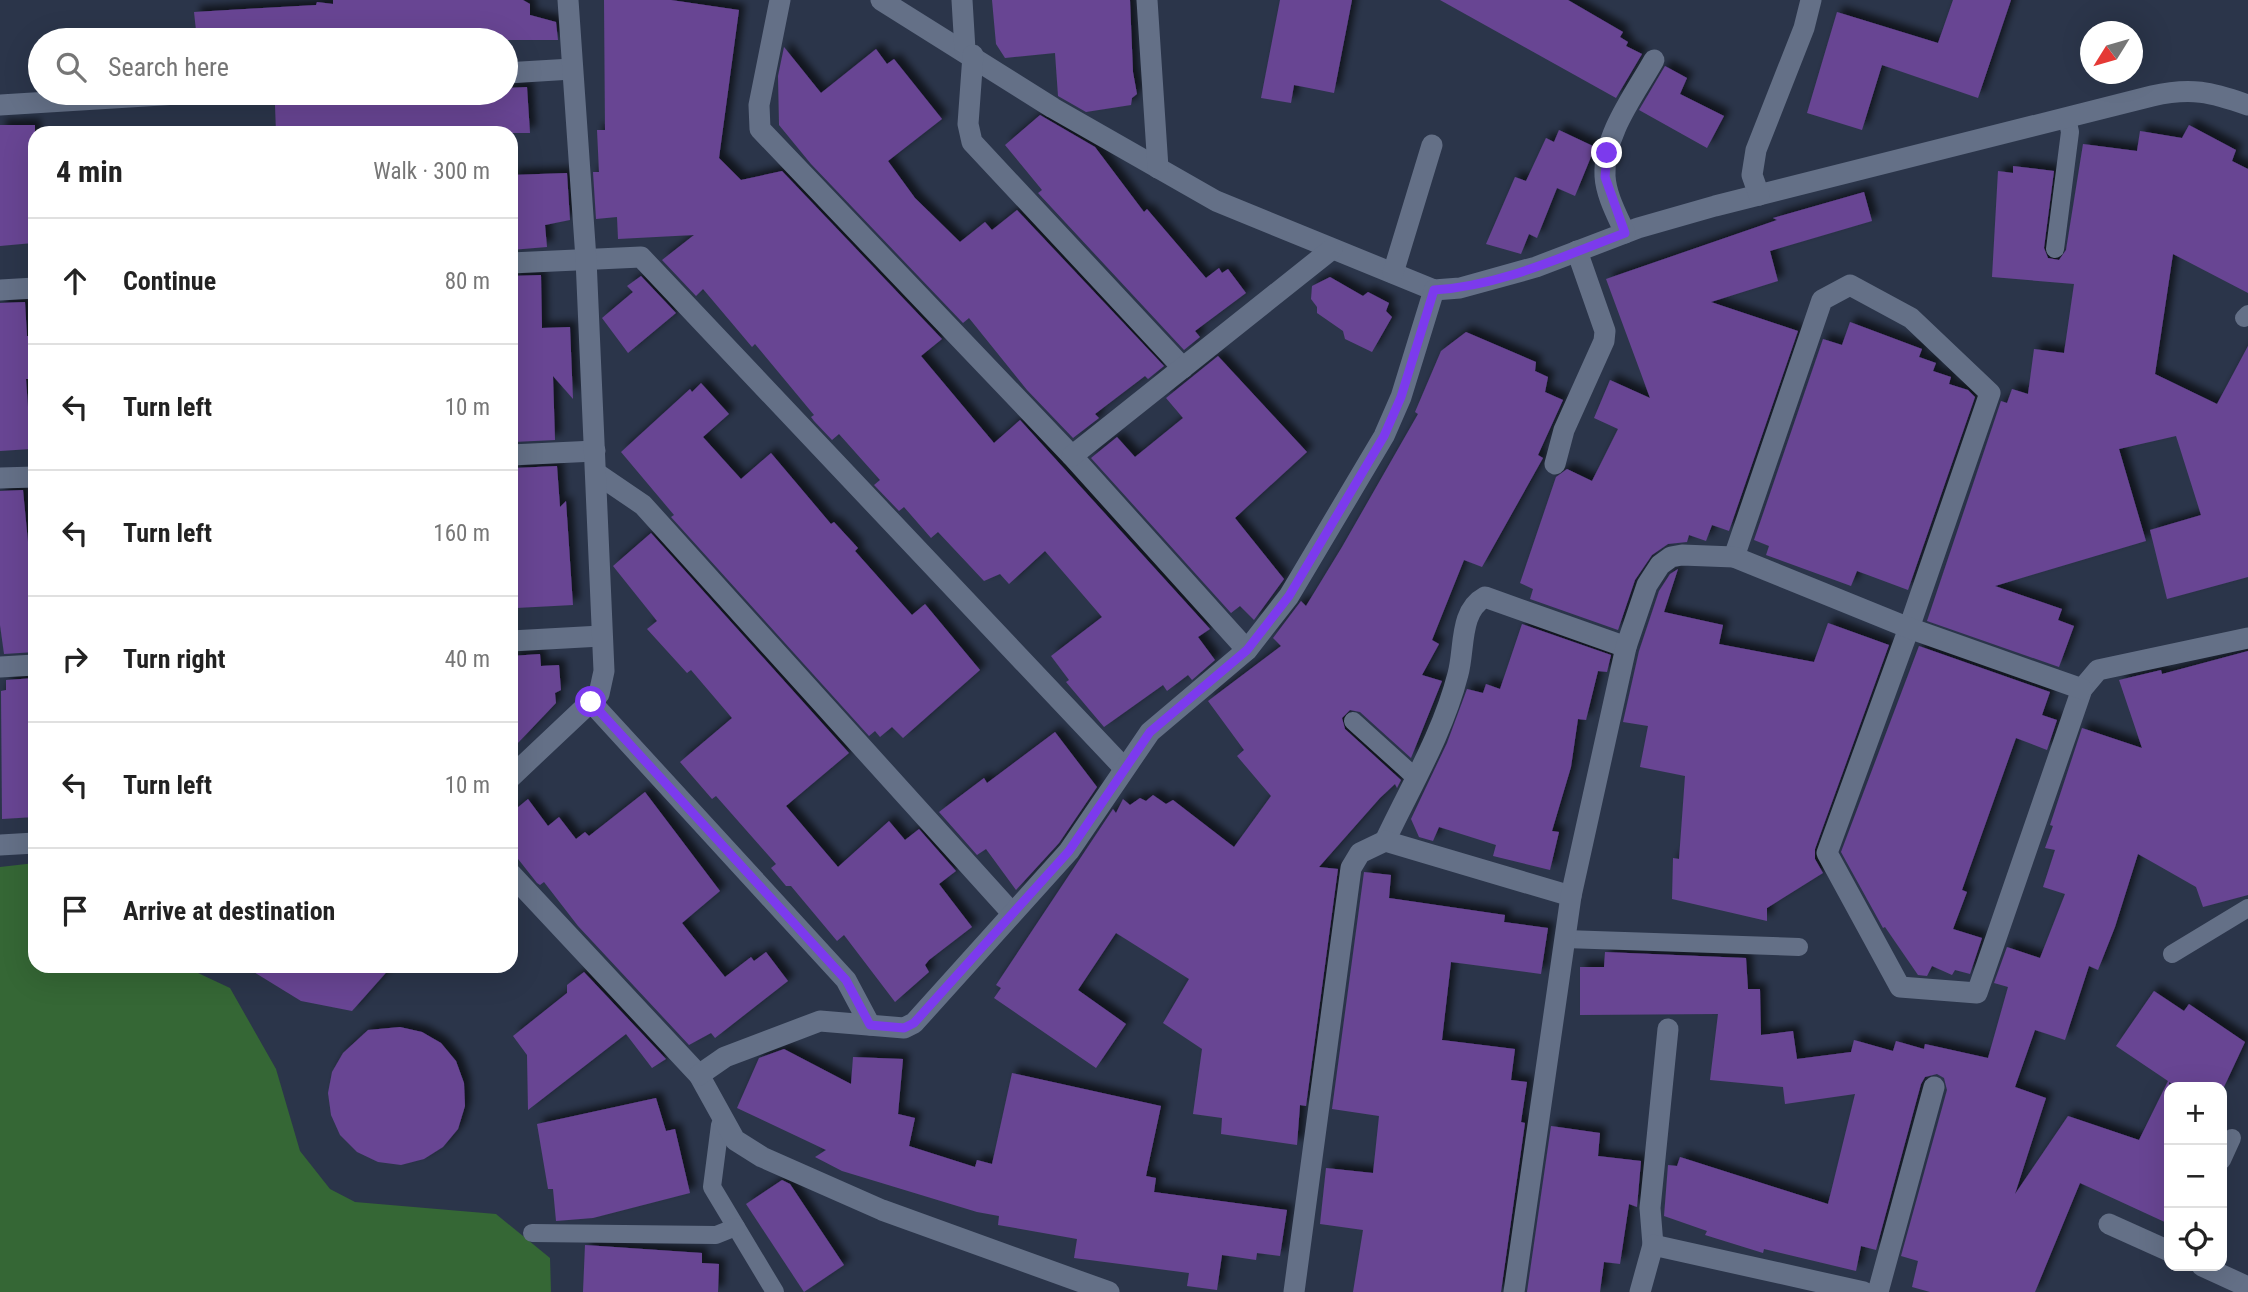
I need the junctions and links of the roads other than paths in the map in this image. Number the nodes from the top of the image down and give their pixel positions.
1 (568, 0) edge
2 (780, 0) edge
3 (881, 0) edge
4 (962, 0) edge
5 (1147, 0) edge
6 (1811, 0) edge
7 (969, 52) junction
8 (1654, 60) dead end
9 (572, 69) junction
10 (518, 72) edge
11 (28, 103) edge
12 (0, 105) edge
13 (2248, 105) edge
14 (2067, 118) junction
15 (1432, 145) dead end
16 (1158, 168) junction
17 (1759, 195) junction
18 (1625, 233) junction
19 (1332, 249) junction
20 (2055, 249) dead end
21 (1577, 251) junction
22 (586, 259) junction
23 (518, 263) edge
24 (1393, 273) junction
25 (28, 288) edge
26 (0, 290) edge
27 (1434, 290) junction
28 (1183, 368) junction
29 (595, 451) junction
30 (518, 455) edge
31 (1072, 456) junction
32 (1555, 464) dead end
33 (596, 473) junction
34 (28, 477) edge
35 (0, 478) edge
36 (1734, 557) junction
37 (1909, 628) junction
38 (601, 636) junction
39 (2248, 638) edge
40 (518, 641) edge
41 (1626, 647) junction
42 (1247, 650) junction
43 (28, 665) edge
44 (0, 667) edge
45 (2082, 690) junction
46 (591, 702) junction
47 (1353, 721) dead end
48 (1124, 768) junction
49 (518, 770) edge
50 (1415, 777) junction
51 (1385, 841) junction
52 (28, 843) edge
53 (0, 845) edge
54 (518, 881) edge
55 (1571, 896) junction
56 (2248, 908) edge
57 (1013, 913) junction
58 (1565, 939) junction
59 (1798, 947) dead end
60 (2172, 954) dead end
61 (870, 1025) junction
62 (1668, 1029) dead end
63 (699, 1075) junction
64 (1934, 1087) dead end
65 (724, 1121) junction
66 (2232, 1138) dead end
67 (2227, 1149) edge
68 (2109, 1224) dead end
69 (736, 1227) junction
70 (532, 1234) dead end
71 (1653, 1245) junction
72 (2164, 1249) edge
73 (2213, 1271) edge
74 (2248, 1287) edge
75 (775, 1292) edge
76 (1109, 1292) edge
77 (1294, 1292) edge
78 (1514, 1292) edge
79 (1640, 1292) edge
80 (1864, 1292) edge
81 (1878, 1292) edge

1 - 9 street
2 - 31 street
3 - 7 street
4 - 7 street
5 - 16 street
6 - 17 street
7 - 16 street
7 - 28 street
8 - 18 street
9 - 10 street
9 - 22 street
11 - 12 street
13 - 14 street
14 - 17 street
14 - 20 lane
15 - 24 street
16 - 19 street
17 - 18 street
18 - 21 street
19 - 24 street
19 - 28 street
21 - 27 street
21 - 32 street
22 - 23 street
22 - 29 street
22 - 48 street
24 - 27 street
25 - 26 street
27 - 42 street
28 - 31 street
29 - 30 street
29 - 33 street
31 - 42 street
33 - 38 street
33 - 57 street
34 - 35 street
36 - 37 street
36 - 37 street
36 - 41 street
37 - 45 street
37 - 45 street
38 - 40 street
38 - 46 street
39 - 45 street
41 - 50 street
41 - 55 street
42 - 48 street
43 - 44 street
46 - 49 street
46 - 61 street
47 - 50 lane
48 - 57 street
50 - 51 street
51 - 55 street
51 - 77 street
52 - 53 street
54 - 63 street
55 - 58 street
56 - 60 lane
57 - 61 street
58 - 59 lane
58 - 78 street
61 - 63 street
62 - 71 street
63 - 65 street
64 - 81 street
65 - 69 lane
65 - 76 street
66 - 67 lane
68 - 72 street
69 - 70 lane
69 - 75 lane
71 - 79 street
71 - 80 street
73 - 74 street

